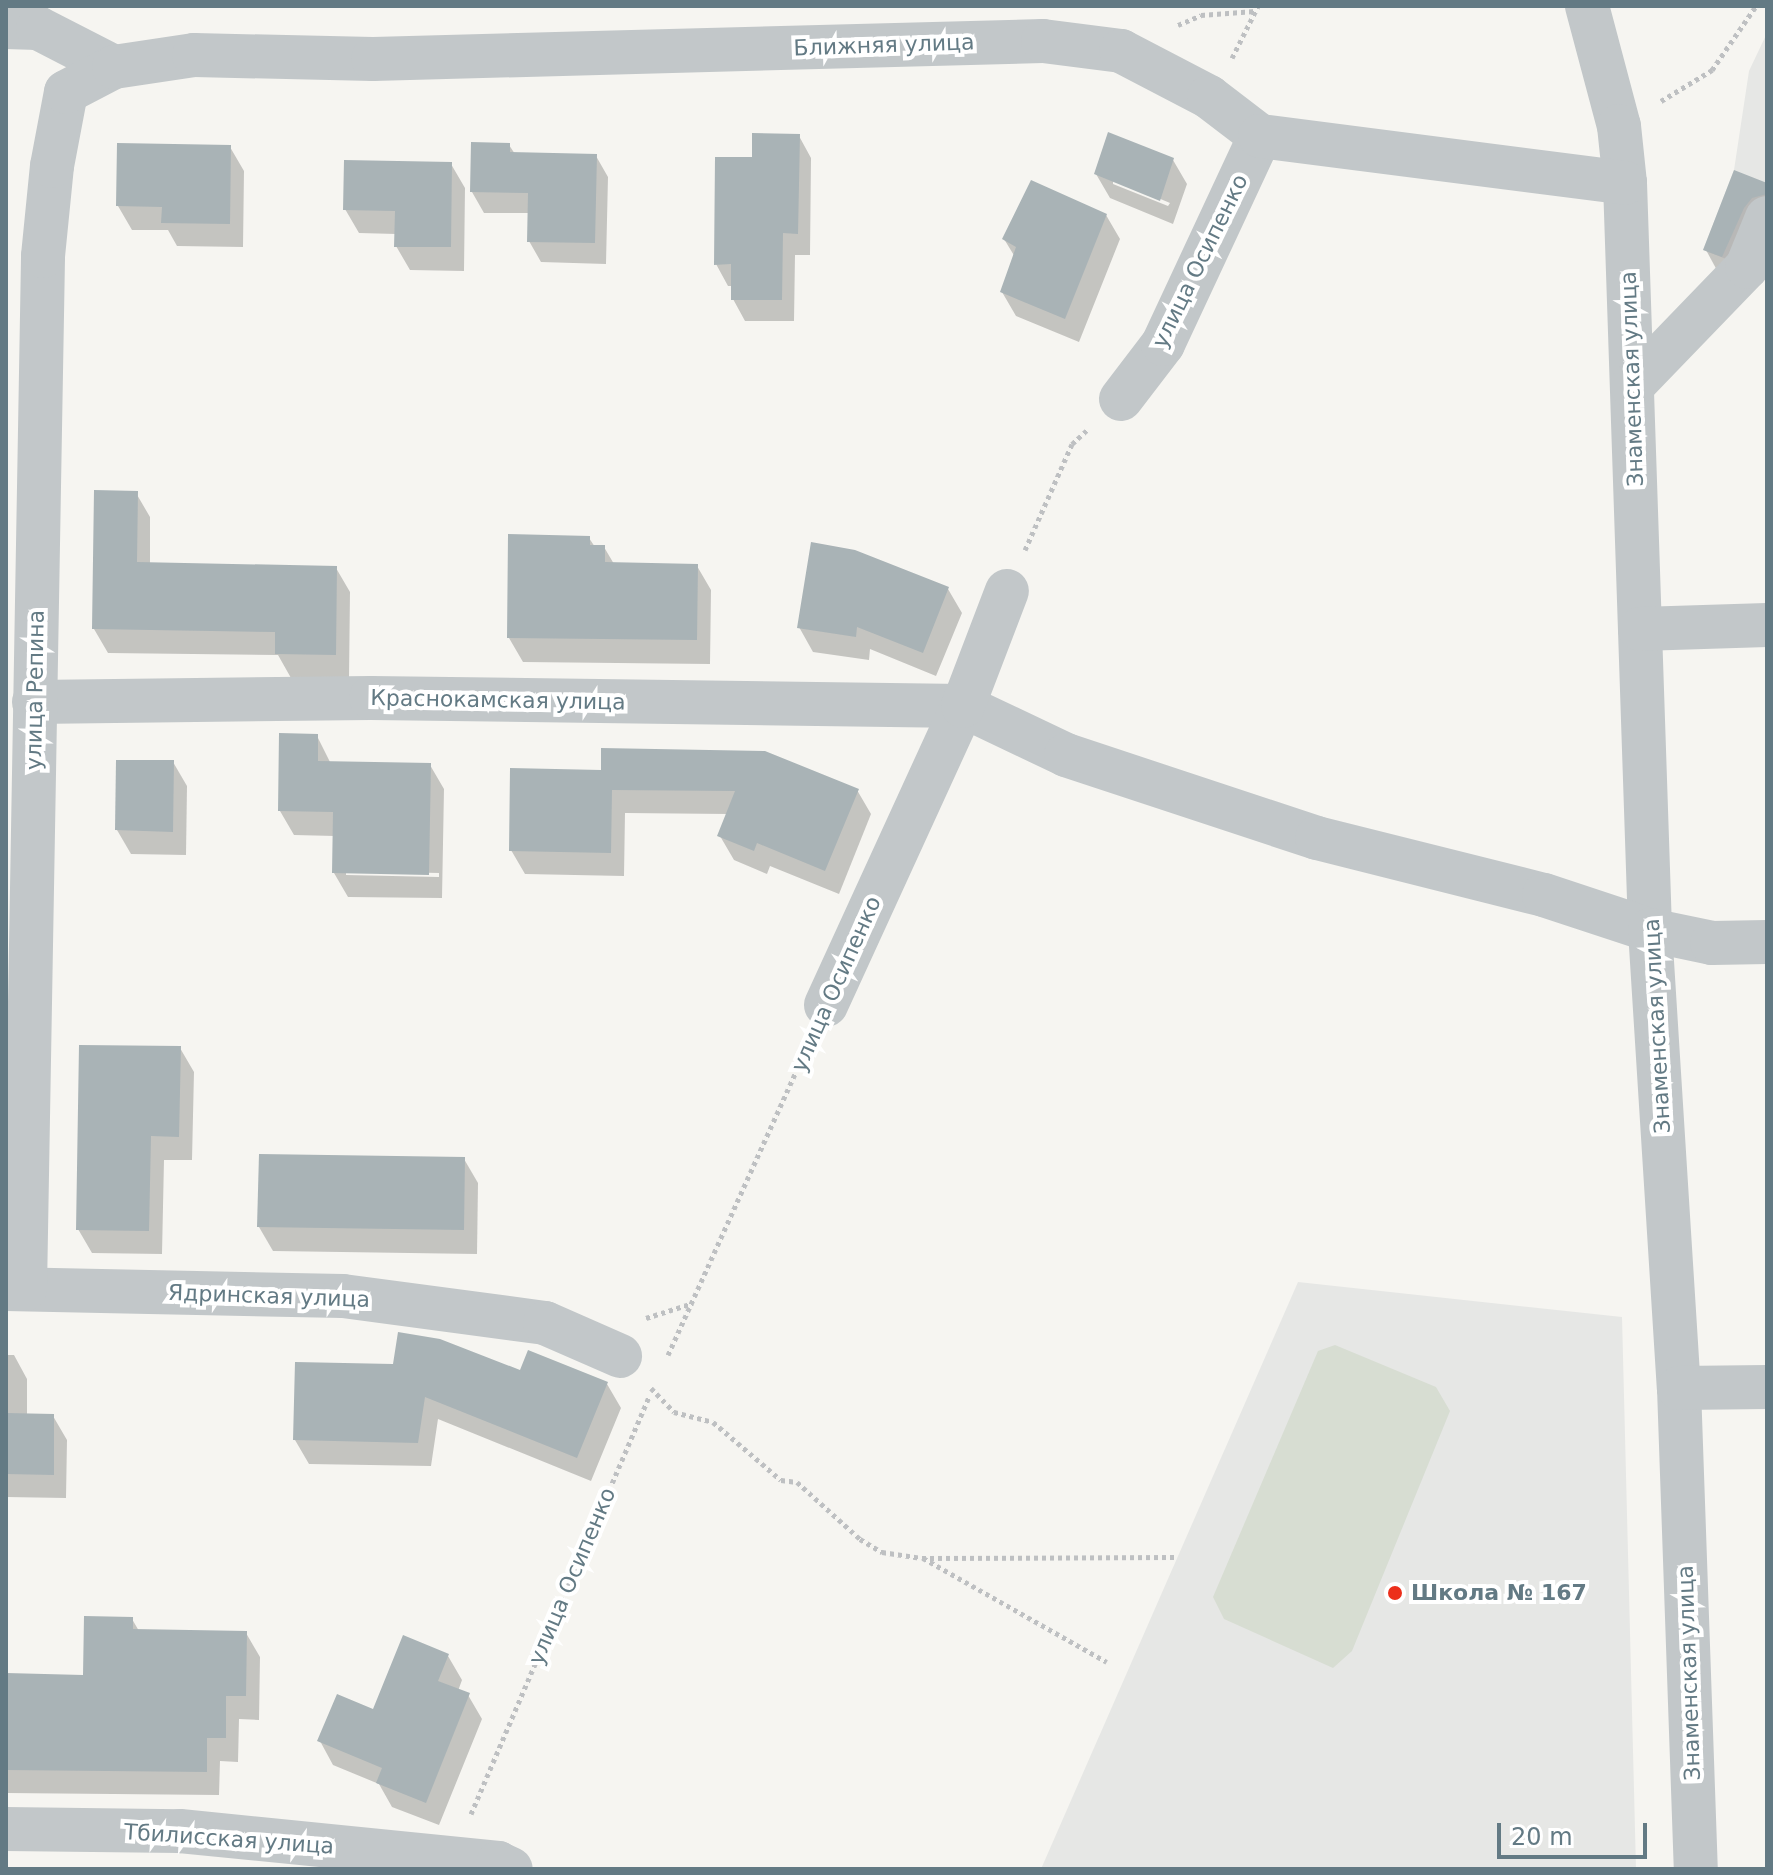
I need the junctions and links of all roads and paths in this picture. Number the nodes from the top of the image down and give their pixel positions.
1 (1756, 6) edge
2 (1592, 9) edge
3 (1255, 11) dead end
4 (6, 27) edge
5 (1121, 51) junction
6 (114, 67) junction
7 (66, 92) joint
8 (1619, 126) junction
9 (1260, 136) junction
10 (1625, 183) junction
11 (1767, 218) edge
12 (1632, 386) junction
13 (1121, 399) joint
14 (1007, 591) joint
15 (1767, 625) edge
16 (1640, 629) junction
17 (34, 702) junction
18 (963, 706) junction
19 (1650, 930) junction
20 (1767, 942) edge
21 (826, 1005) joint
22 (16, 1289) edge
23 (620, 1356) joint
24 (666, 1360) dead end
25 (659, 1375) dead end
26 (1767, 1387) edge
27 (1679, 1388) junction
28 (652, 1389) junction
29 (1174, 1557) dead end
30 (922, 1558) junction
31 (1107, 1662) dead end
32 (6, 1829) edge
33 (452, 1858) junction
34 (511, 1869) edge
35 (1696, 1869) edge

1 - 8 path
2 - 8 street, Знаменская улица
3 - 5 path
4 - 6 street
5 - 6 street, Ближняя улица
5 - 9 street, Ближняя улица
6 - 7 street, Ближняя улица
7 - 17 street, улица Репина
8 - 10 street, Знаменская улица
9 - 10 street
9 - 13 street, улица Осипенко
10 - 12 street, Знаменская улица
11 - 12 street
12 - 16 street, Знаменская улица
13 - 14 path
14 - 18 street, улица Осипенко
15 - 16 street
16 - 19 street, Знаменская улица
17 - 18 street, Краснокамская улица
17 - 22 street, улица Репина
18 - 19 street
18 - 21 street, улица Осипенко
19 - 20 street
19 - 27 street, Знаменская улица
21 - 24 path, улица Осипенко
22 - 23 street, Ядринская улица
23 - 28 path
25 - 28 path, улица Осипенко
26 - 27 street
27 - 35 street, Знаменская улица
28 - 30 path
28 - 33 path, улица Осипенко
29 - 30 path
30 - 31 path
32 - 33 street, Тбилисская улица
33 - 34 street, Тбилисская улица

